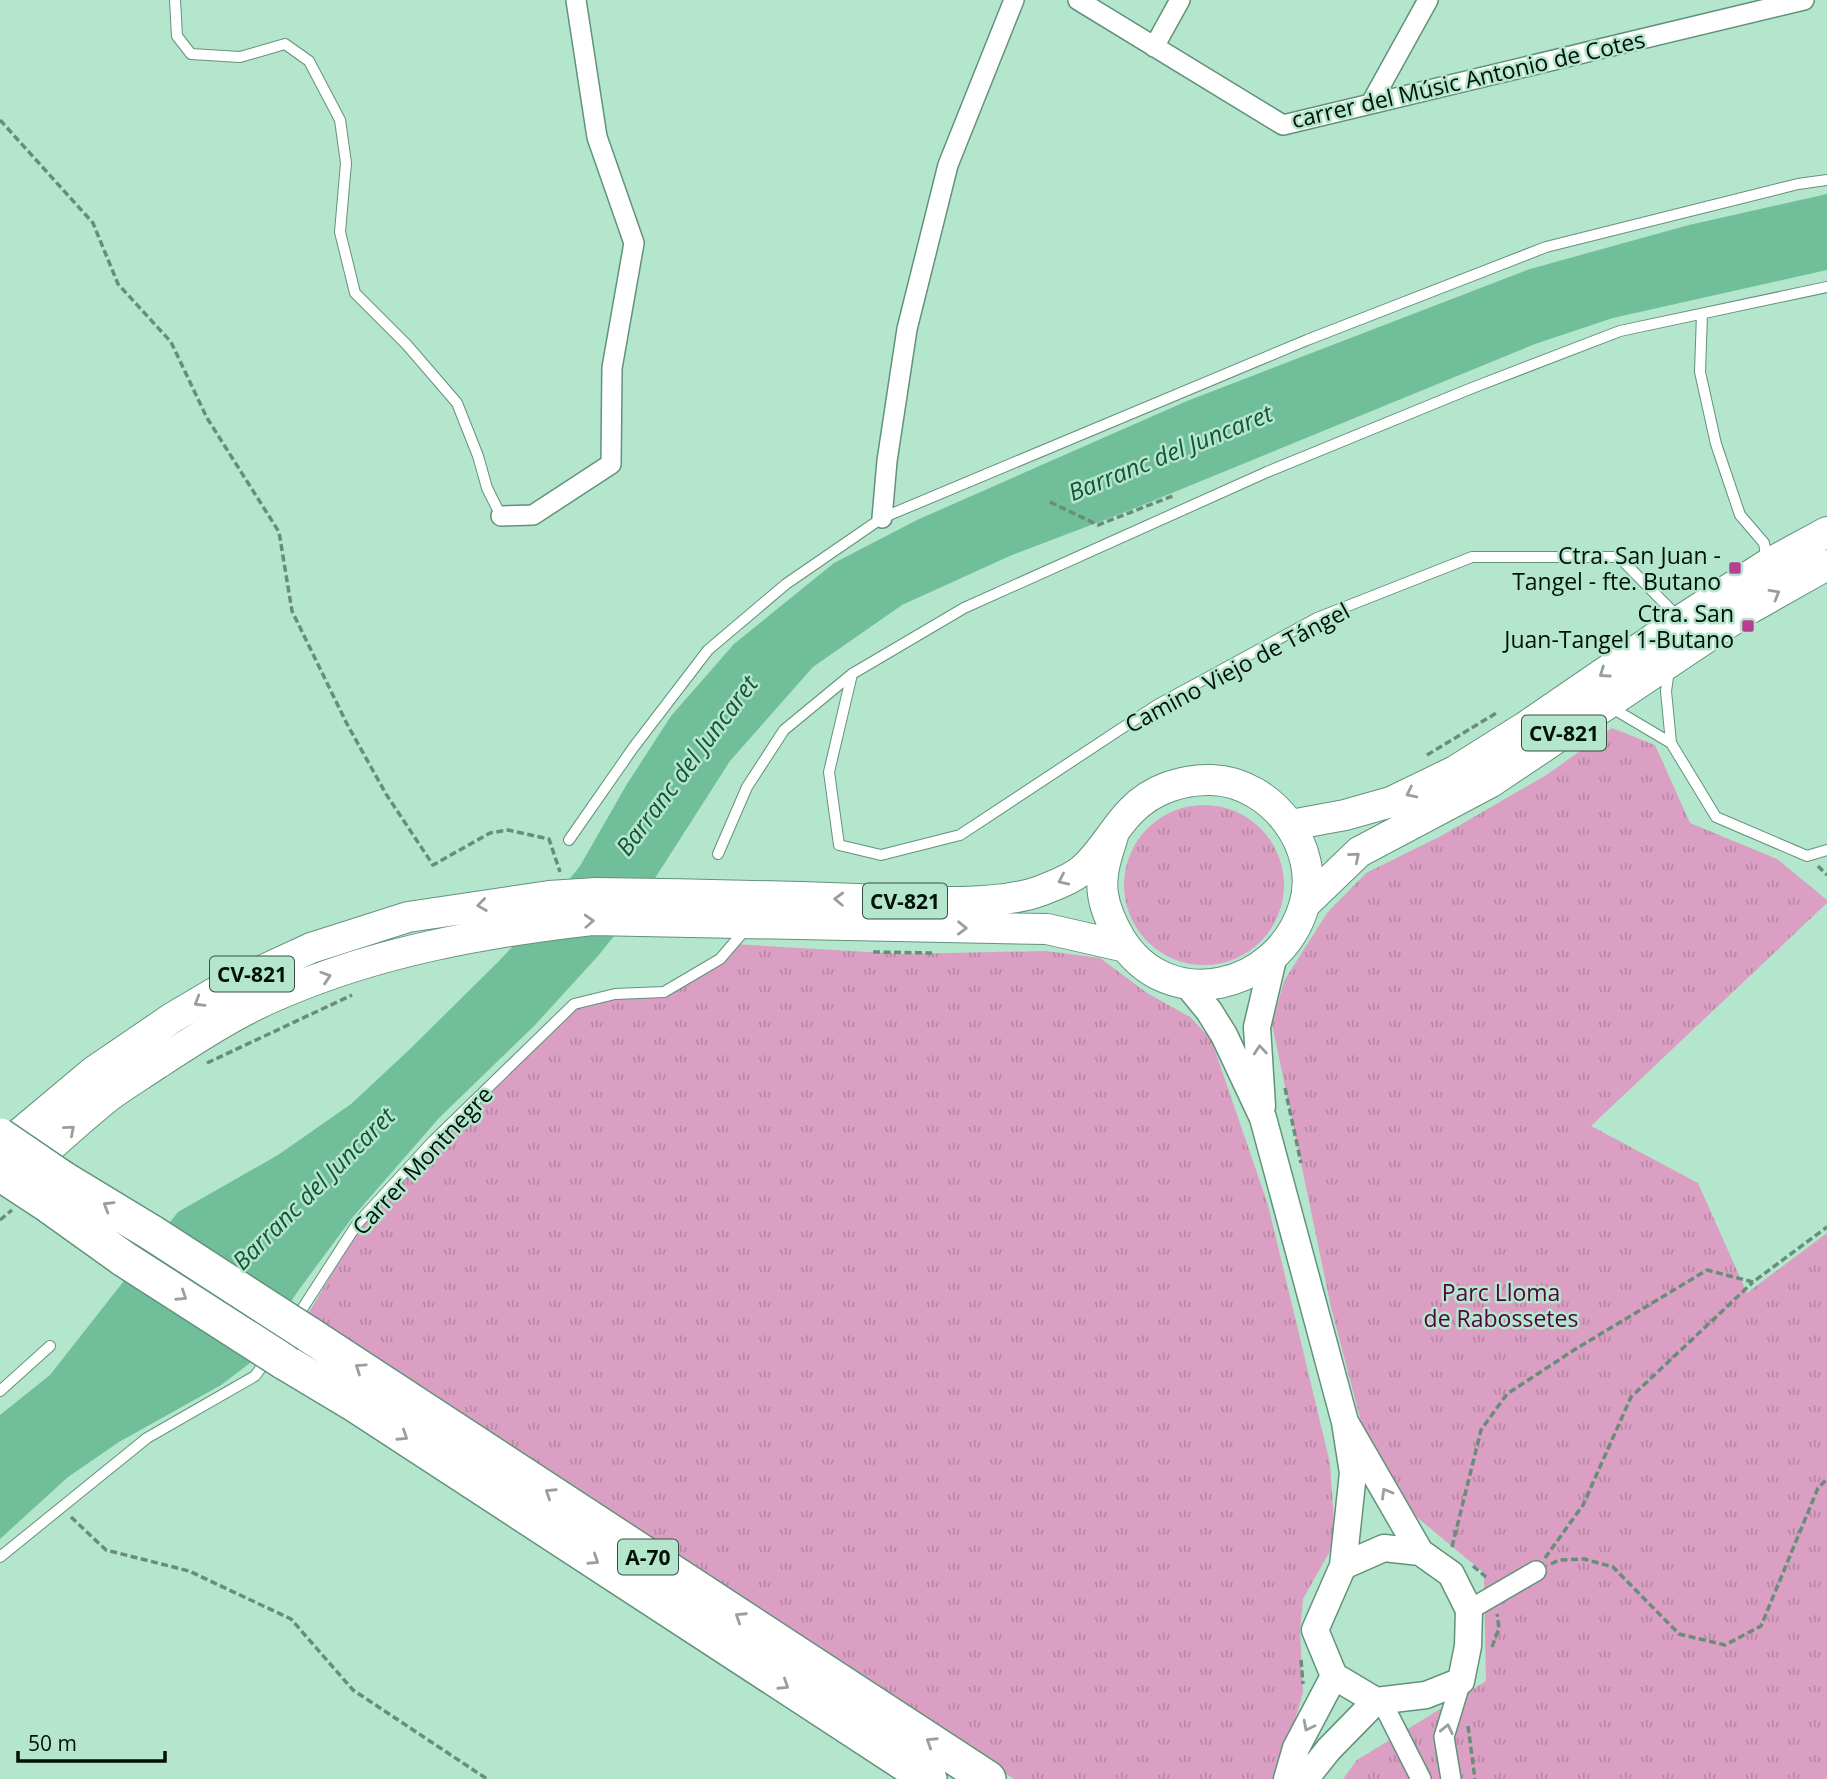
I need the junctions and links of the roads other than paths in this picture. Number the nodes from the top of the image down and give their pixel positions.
1 (175, 0) edge
2 (576, 0) edge
3 (1014, 0) edge
4 (1078, 0) edge
5 (1180, 0) edge
6 (1428, 0) edge
7 (1804, 0) edge
8 (1736, 8) edge
9 (1154, 47) junction
10 (1371, 103) junction
11 (1827, 180) edge
12 (1827, 287) edge
13 (1702, 314) junction
14 (501, 516) joint
15 (882, 518) junction
16 (1827, 532) edge
17 (1768, 564) junction
18 (1827, 565) edge
19 (1681, 620) junction
20 (1670, 661) junction
21 (852, 674) junction
22 (1606, 705) junction
23 (1671, 743) junction
24 (1291, 825) junction
25 (1113, 836) junction
26 (569, 840) dead end
27 (1827, 850) edge
28 (718, 854) dead end
29 (1305, 904) junction
30 (675, 908) junction
31 (750, 924) junction
32 (1126, 947) junction
33 (1273, 959) junction
34 (1186, 983) junction
35 (1263, 1118) junction
36 (0, 1136) edge
37 (0, 1150) edge
38 (0, 1174) edge
39 (57, 1193) junction
40 (7, 1200) edge
41 (289, 1342) junction
42 (50, 1346) dead end
43 (0, 1391) edge
44 (1345, 1423) junction
45 (1431, 1546) junction
46 (0, 1557) edge
47 (1342, 1566) junction
48 (1536, 1571) road end
49 (1469, 1610) junction
50 (1334, 1675) junction
51 (1461, 1681) junction
52 (1379, 1701) junction
53 (929, 1779) edge
54 (988, 1779) edge
55 (1287, 1779) edge
56 (1306, 1779) edge
57 (1421, 1779) edge
58 (1451, 1779) edge

1 - 14 lane
2 - 14 street
3 - 15 street
4 - 9 street, carrer del Músic Antonio de Cotes
5 - 9 street
6 - 10 street
7 - 8 street, carrer del Músic Antonio de Cotes
8 - 10 street, carrer del Músic Antonio de Cotes
9 - 10 street, carrer del Músic Antonio de Cotes
11 - 15 lane
12 - 13 lane
13 - 17 lane
13 - 21 lane
15 - 26 lane
16 - 17 main road, CV-821
17 - 19 main road, CV-821
20 -> 18 main road, CV-821
19 - 21 lane, Camino Viejo de Tángel
19 -> 24 main road, CV-821
20 - 22 main road, CV-821
20 - 23 lane
21 - 28 lane
22 - 23 lane
29 -> 22 main road, CV-821
23 - 27 lane
24 - 25 main road, CV-821
24 - 29 main road, CV-821
25 -> 30 main road, CV-821
25 - 32 main road, CV-821
29 - 33 main road, CV-821
30 - 31 main road, CV-821
30 -> 37 main road, CV-821
40 -> 30 main road, CV-821
31 -> 32 main road, CV-821
31 - 41 lane, Carrer Montnegre
32 - 34 main road, CV-821
33 - 34 main road, CV-821
35 -> 33 main road, CV-821
34 - 35 main road, CV-821
35 - 44 main road, CV-821
36 - 39 highway, A-70, bridge
38 - 39 highway, A-70, bridge
41 -> 39 highway, A-70, bridge
39 -> 41 highway, A-70, bridge
41 - 46 lane, Carrer Montnegre
41 -> 53 highway, A-70
54 -> 41 highway, A-70
42 - 43 lane
45 -> 44 main road, CV-821
44 - 47 main road, CV-821
45 - 47 main road, CV-821
45 - 49 main road, CV-821
47 - 50 main road, CV-821
48 - 49 street
49 - 51 main road, CV-821
50 - 52 main road
50 -> 55 main road
51 - 52 main road
58 -> 51 street
52 - 56 main road
52 - 57 street

